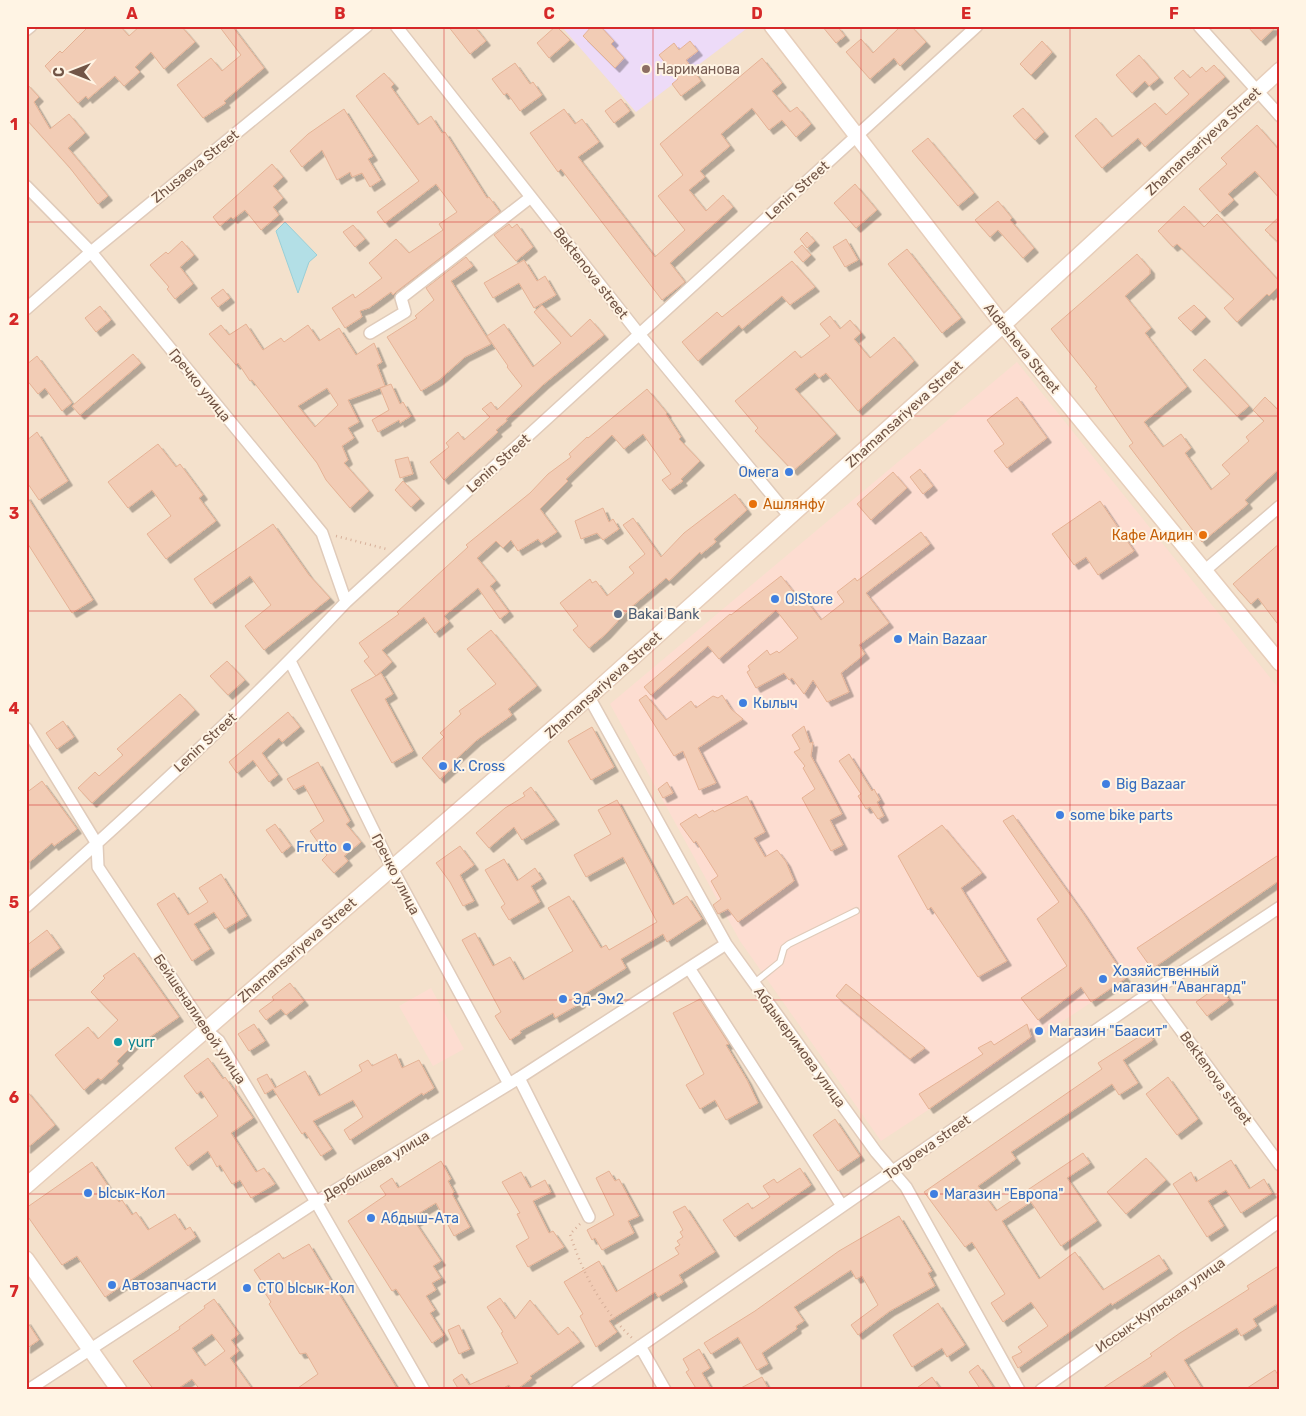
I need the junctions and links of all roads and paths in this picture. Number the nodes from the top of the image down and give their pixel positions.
1 (31, 26) edge
2 (367, 26) edge
3 (396, 26) edge
4 (772, 26) edge
5 (977, 26) edge
6 (1199, 26) edge
7 (26, 30) edge
8 (1280, 70) edge
9 (1257, 91) junction
10 (1280, 116) edge
11 (857, 136) junction
12 (26, 186) edge
13 (531, 197) junction
14 (91, 252) junction
15 (26, 309) edge
16 (1004, 325) junction
17 (370, 333) dead end
18 (639, 334) junction
19 (1280, 506) edge
20 (790, 517) junction
21 (322, 533) junction
22 (400, 552) junction
23 (1203, 572) junction
24 (346, 602) junction
25 (290, 661) junction
26 (1280, 663) edge
27 (589, 698) junction
28 (26, 728) edge
29 (97, 844) junction
30 (392, 868) junction
31 (1280, 906) edge
32 (26, 907) edge
33 (856, 911) dead end
34 (726, 944) junction
35 (689, 968) junction
36 (754, 983) junction
37 (1152, 991) junction
38 (207, 1030) junction
39 (519, 1078) junction
40 (508, 1084) junction
41 (1280, 1165) edge
42 (892, 1171) junction
43 (26, 1186) edge
44 (316, 1202) junction
45 (842, 1206) junction
46 (589, 1216) joint
47 (1280, 1221) edge
48 (26, 1259) edge
49 (640, 1346) junction
50 (92, 1349) junction
51 (28, 1390) edge
52 (119, 1390) edge
53 (424, 1390) edge
54 (577, 1390) edge
55 (665, 1390) edge
56 (1019, 1390) edge
57 (1041, 1390) edge

1 - 7 street
2 - 14 street, Zhusaeva Street
3 - 13 street, Bektenova street
4 - 11 main road, Aldasheva Street
5 - 11 street, Lenin Street
6 - 9 street
8 - 9 main road, Zhamansariyeva Street
9 - 10 street
9 - 16 main road, Zhamansariyeva Street
11 - 16 main road, Aldasheva Street
11 - 18 street, Lenin Street
12 - 14 street, Гречко улица
13 - 17 street
13 - 18 street, Bektenova street
14 - 15 street, Zhusaeva Street
14 - 21 street, Гречко улица
16 - 20 main road, Zhamansariyeva Street
16 - 23 main road, Aldasheva Street
18 - 20 street, Bektenova street
18 - 22 street, Lenin Street
19 - 23 street
20 - 27 main road, Zhamansariyeva Street
21 - 22 path
21 - 24 street, Гречко улица
22 - 24 street, Lenin Street
23 - 26 main road, Aldasheva Street
24 - 25 street, Lenin Street
25 - 29 street, Lenin Street
25 - 30 street, Гречко улица
27 - 30 main road, Zhamansariyeva Street
27 - 34 street, Абдыкеримова улица
28 - 29 street, Бейшеналиевой улица
29 - 32 street, Lenin Street
29 - 38 street, Бейшеналиевой улица
30 - 38 main road, Zhamansariyeva Street
30 - 40 street, Гречко улица
31 - 37 street, Torgoeva street
33 - 36 lane
34 - 35 street, Дербишева улица
34 - 36 street, Абдыкеримова улица
35 - 39 street, Дербишева улица
35 - 45 street
36 - 42 street, Абдыкеримова улица
37 - 41 street, Bektenova street
37 - 42 street, Torgoeva street
38 - 43 main road, Zhamansariyeva Street
38 - 44 street, Бейшеналиевой улица
39 - 40 street, Дербишева улица
39 - 46 street
40 - 44 street, Дербишева улица
42 - 45 street, Torgoeva street
42 - 56 street, Абдыкеримова улица
44 - 50 street, Дербишева улица
44 - 53 street, Бейшеналиевой улица
45 - 49 street, Torgoeva street
46 - 49 path
47 - 57 street, Иссык-Кульская улица
48 - 50 main road
49 - 54 street, Torgoeva street
49 - 55 street
50 - 51 street, Дербишева улица
50 - 52 main road

